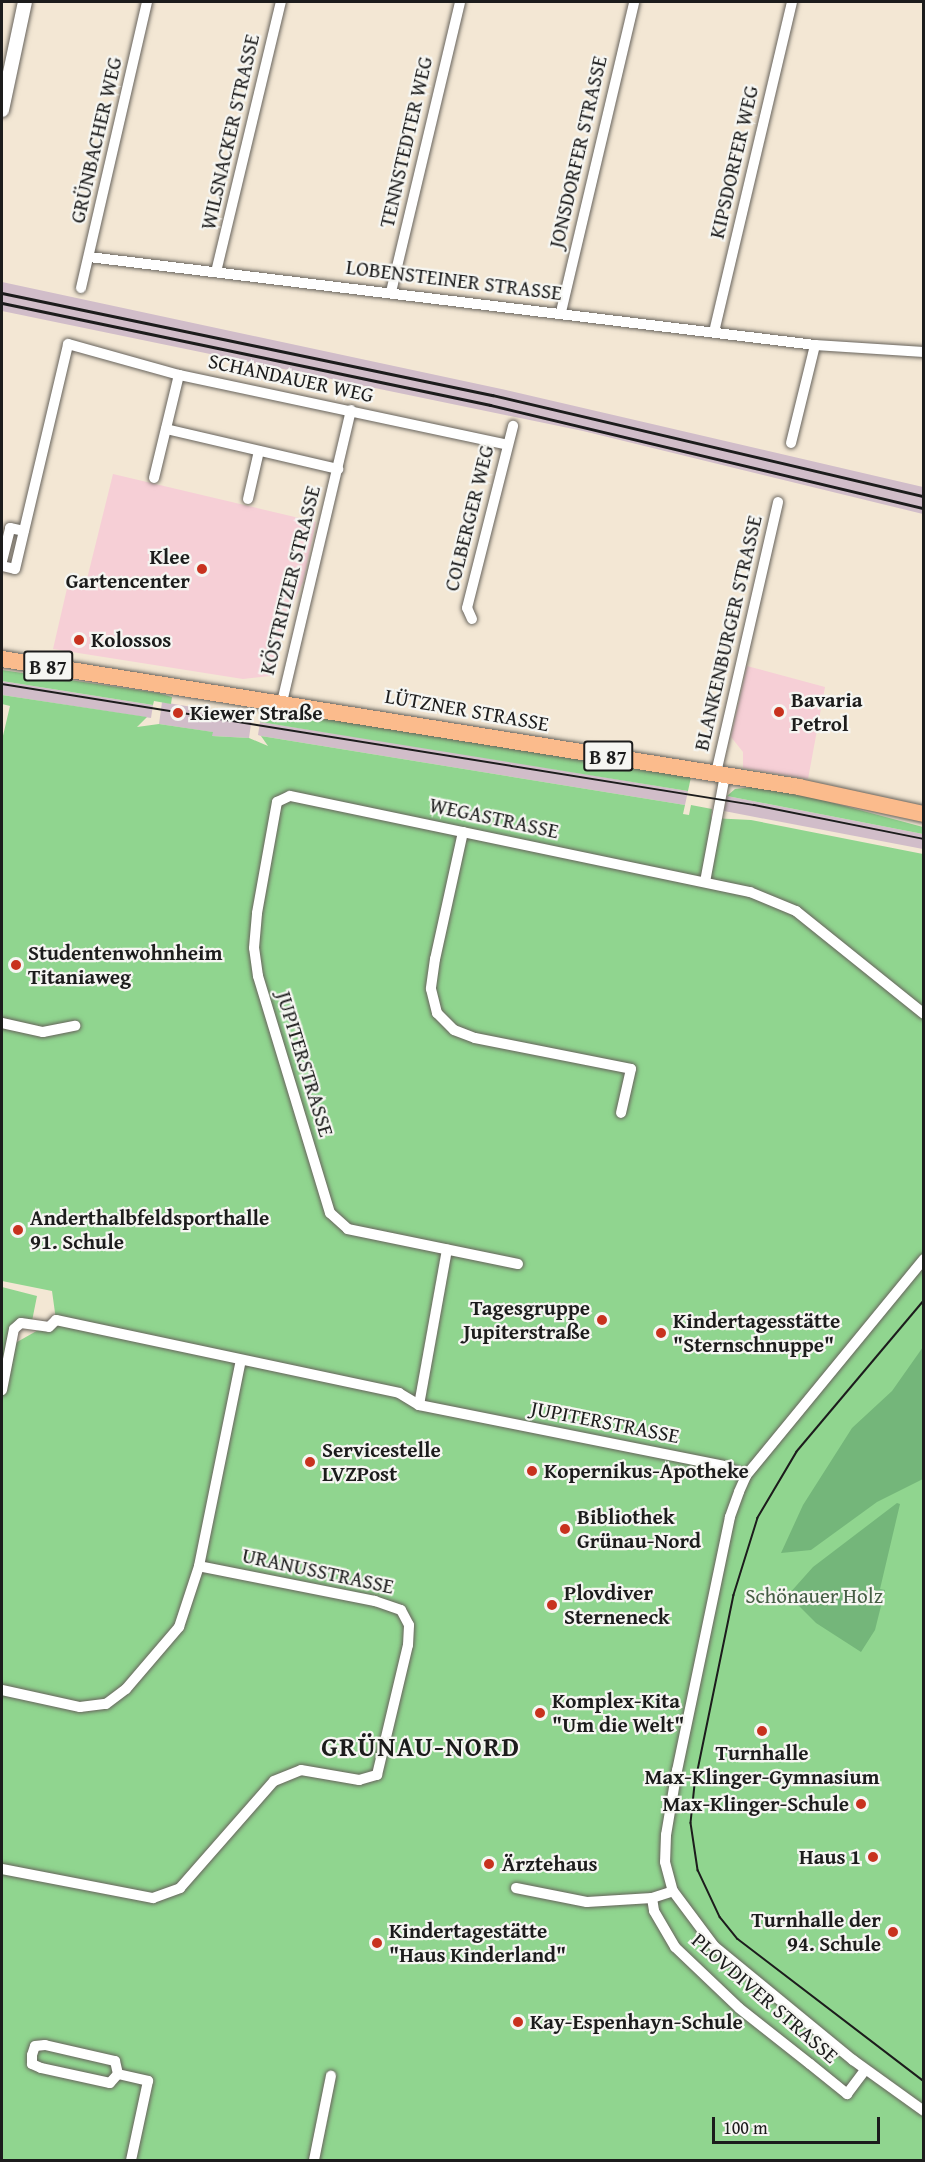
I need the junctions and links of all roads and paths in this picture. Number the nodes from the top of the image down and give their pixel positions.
1 (25, 2) edge
2 (147, 2) edge
3 (281, 2) edge
4 (460, 2) edge
5 (634, 2) edge
6 (792, 2) edge
7 (2, 110) edge
8 (89, 257) junction
9 (216, 272) junction
10 (81, 288) dead end
11 (391, 292) junction
12 (561, 312) junction
13 (714, 332) junction
14 (815, 345) junction
15 (924, 352) edge
16 (179, 375) junction
17 (351, 410) junction
18 (513, 426) dead end
19 (166, 429) junction
20 (791, 443) dead end
21 (507, 445) junction
22 (259, 451) junction
23 (338, 469) junction
24 (154, 477) dead end
25 (248, 499) dead end
26 (778, 502) dead end
27 (24, 531) junction
28 (2, 563) edge
29 (472, 619) dead end
30 (2, 659) edge
31 (282, 702) junction
32 (720, 774) junction
33 (277, 802) joint
34 (924, 814) edge
35 (463, 832) junction
36 (705, 882) junction
37 (924, 1014) edge
38 (2, 1023) edge
39 (75, 1026) dead end
40 (621, 1113) dead end
41 (447, 1249) junction
42 (924, 1259) edge
43 (518, 1264) dead end
44 (241, 1360) junction
45 (2, 1389) edge
46 (419, 1405) junction
47 (746, 1476) junction
48 (199, 1566) junction
49 (2, 1690) edge
50 (2, 1869) edge
51 (516, 1888) dead end
52 (674, 1891) junction
53 (652, 1898) junction
54 (865, 2070) junction
55 (118, 2074) junction
56 (331, 2076) dead end
57 (924, 2111) edge
58 (131, 2160) edge
59 (314, 2160) edge

1 - 7 street
2 - 8 street, GRÜNBACHER WEG
3 - 9 street, WILSNACKER STRASSE
4 - 11 street, TENNSTEDTER WEG
5 - 12 street, JONSDORFER STRASSE
6 - 13 street, KIPSDORFER WEG
8 - 9 street, LOBENSTEINER STRASSE
8 - 10 street, GRÜNBACHER WEG
9 - 11 street, LOBENSTEINER STRASSE
11 - 12 street, LOBENSTEINER STRASSE
12 - 13 street, LOBENSTEINER STRASSE
13 - 14 street, LOBENSTEINER STRASSE
14 - 15 street, LOBENSTEINER STRASSE
14 - 20 street
16 - 17 street, SCHANDAUER WEG
16 - 19 street
16 - 27 street, SCHANDAUER WEG
17 - 21 street, SCHANDAUER WEG
17 - 23 street, KÖSTRITZER STRASSE
18 - 21 street, COLBERGER WEG
19 - 22 street, KÖSTRITZER STRASSE
19 - 24 street
21 - 29 street, COLBERGER WEG
22 - 23 street, KÖSTRITZER STRASSE
22 - 25 street
23 - 31 street, KÖSTRITZER STRASSE
26 - 32 street, BLANKENBURGER STRASSE
27 - 28 street
27 - 28 street
30 - 31 main road, LÜTZNER STRASSE / B 87
31 - 32 main road, LÜTZNER STRASSE / B 87
32 - 34 main road, LÜTZNER STRASSE / B 87
32 - 36 street
33 - 35 street, WEGASTRASSE
33 - 41 street, JUPITERSTRASSE
35 - 36 street, WEGASTRASSE
35 - 40 street
36 - 37 street, WEGASTRASSE
38 - 39 street
41 - 43 street, JUPITERSTRASSE
41 - 46 street
42 - 47 street, PLOVDIVER STRASSE
44 - 45 street
44 - 46 street, JUPITERSTRASSE
44 - 48 street
46 - 47 street, JUPITERSTRASSE
47 - 52 street, PLOVDIVER STRASSE
48 - 49 street
48 - 50 street, URANUSSTRASSE
51 - 53 street
52 - 53 street
52 - 54 street, PLOVDIVER STRASSE
53 - 54 street, PLOVDIVER STRASSE
54 - 57 street, PLOVDIVER STRASSE
55 - 55 street
55 - 58 street
56 - 59 street

